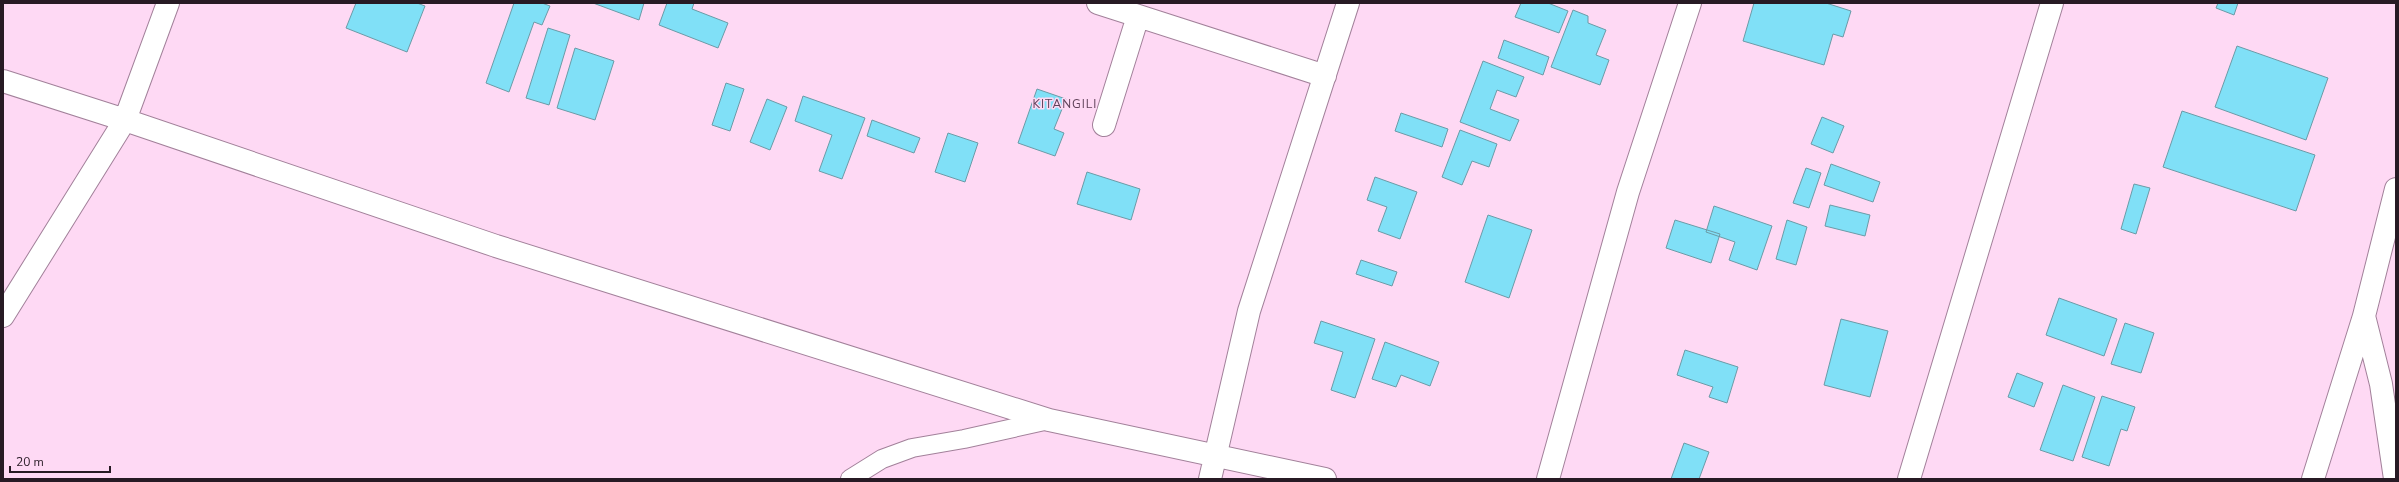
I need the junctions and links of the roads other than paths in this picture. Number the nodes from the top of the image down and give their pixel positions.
1 (168, 3) edge
2 (1098, 3) edge
3 (1348, 3) edge
4 (1690, 3) edge
5 (2052, 3) edge
6 (1138, 16) junction
7 (1325, 76) junction
8 (3, 81) edge
9 (125, 120) junction
10 (1104, 125) dead end
11 (2396, 189) edge
12 (3, 316) edge
13 (2364, 316) junction
14 (1049, 420) junction
15 (1217, 456) junction
16 (850, 479) edge
17 (1210, 479) edge
18 (1325, 479) edge
19 (1548, 479) edge
20 (1909, 479) edge
21 (2313, 479) edge
22 (2395, 479) edge

1 - 9 street
2 - 6 street
3 - 7 street
4 - 19 street
5 - 20 street
6 - 7 street
6 - 10 street
7 - 15 street
8 - 9 street
9 - 12 street
9 - 14 street
11 - 13 street
13 - 21 street
13 - 22 street
14 - 15 street
14 - 16 lane
15 - 17 street
15 - 18 street

